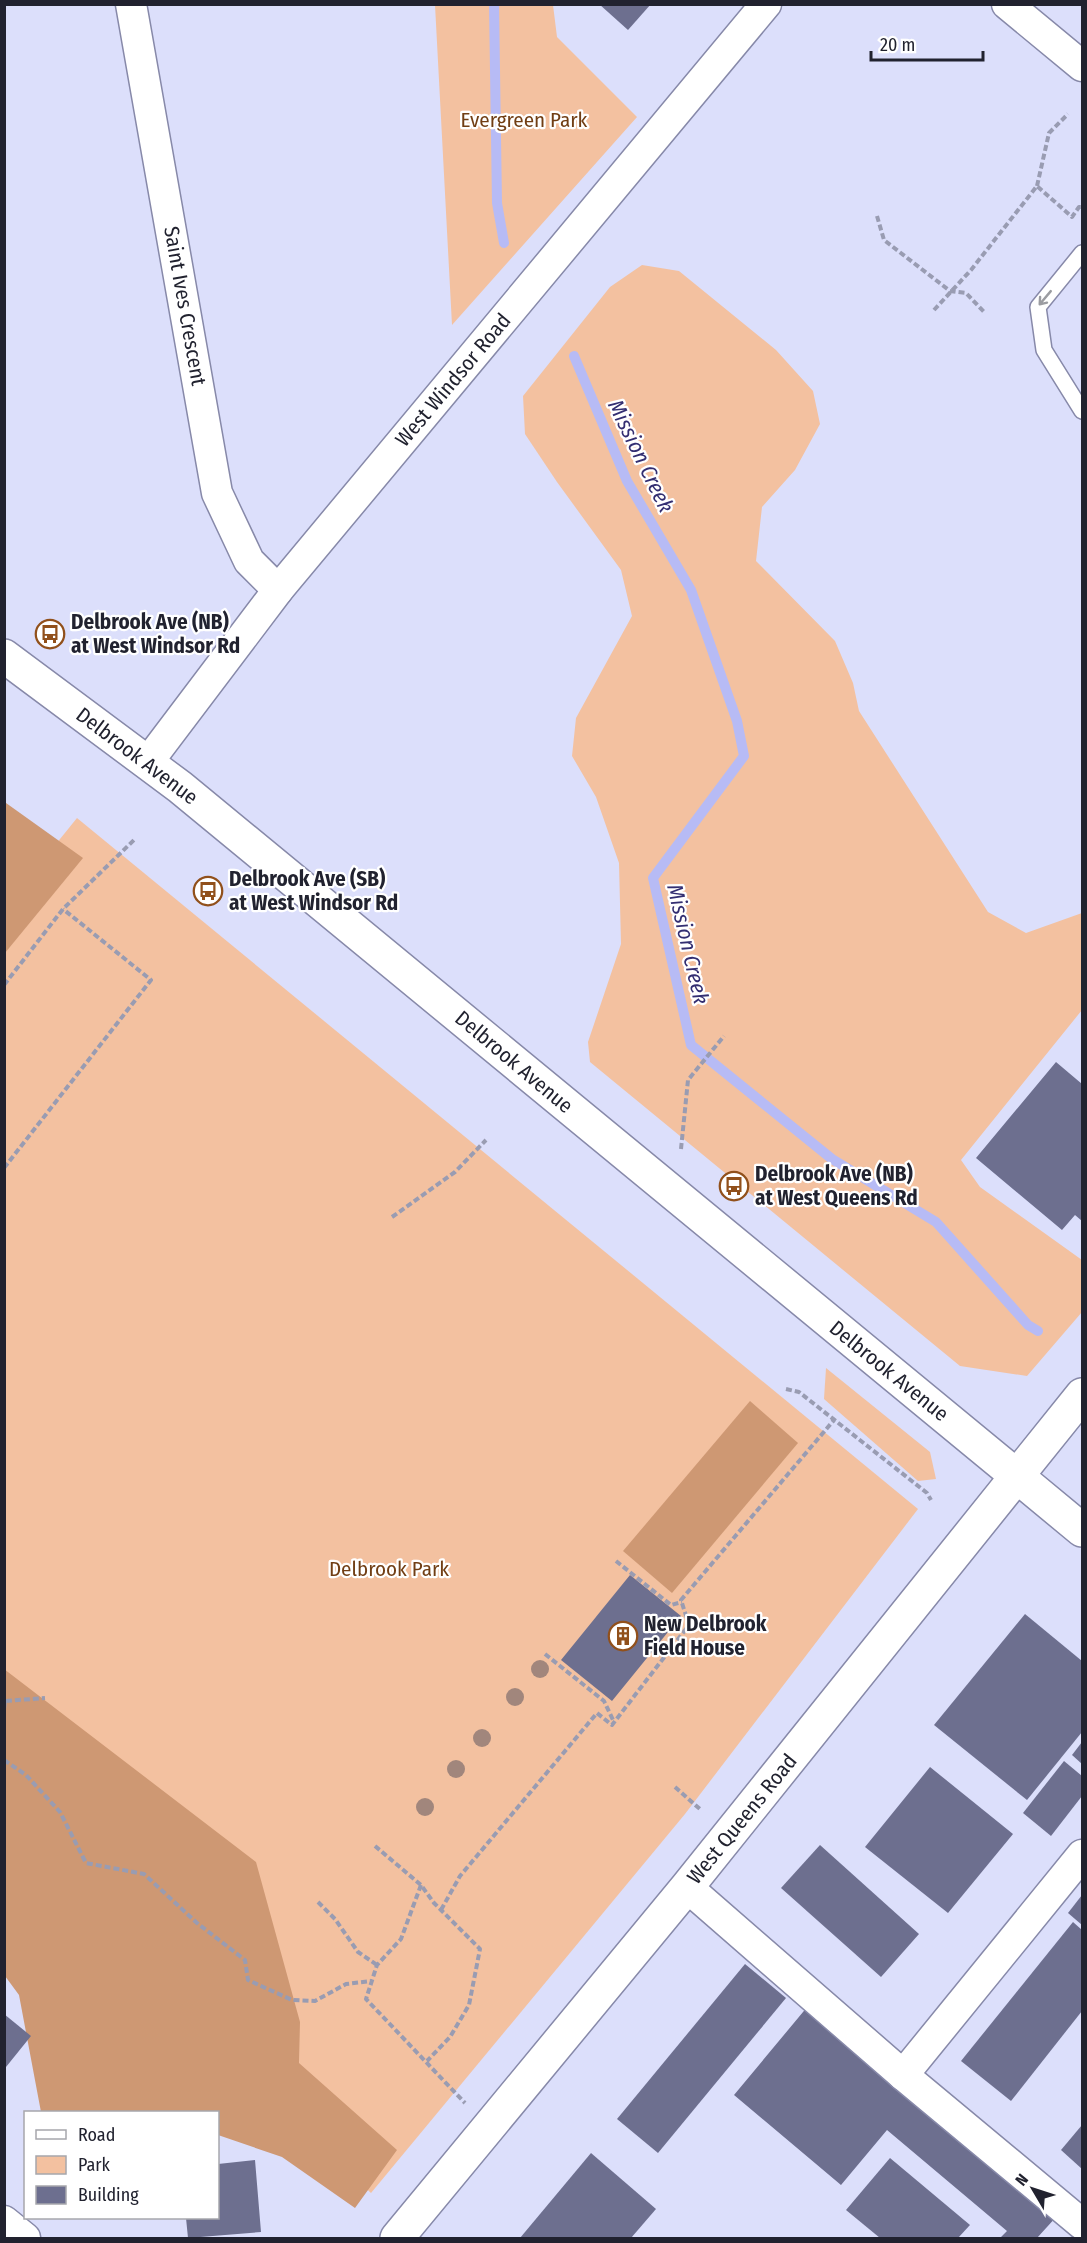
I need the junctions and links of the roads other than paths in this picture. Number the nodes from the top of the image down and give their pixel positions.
1 (131, 4) edge
2 (766, 4) edge
3 (1007, 4) edge
4 (1083, 66) edge
5 (1083, 253) edge
6 (1083, 411) edge
7 (278, 590) junction
8 (4, 656) edge
9 (148, 762) junction
10 (1083, 1395) edge
11 (1018, 1477) junction
12 (1083, 1530) edge
13 (1083, 1855) edge
14 (687, 1887) junction
15 (903, 2075) junction
16 (4, 2222) edge
17 (1083, 2224) edge
18 (25, 2238) edge
19 (397, 2238) edge

1 - 7 street, Saint Ives Crescent
2 - 7 street, West Windsor Road
3 - 4 street
5 -> 6 lane
7 - 9 street, West Windsor Road
8 - 9 street, Delbrook Avenue
9 - 11 street, Delbrook Avenue
10 - 11 street, West Queens Road
11 - 12 street, Delbrook Avenue
11 - 14 street, West Queens Road
13 - 15 street
14 - 15 street
14 - 19 street, West Queens Road
15 - 17 street
16 - 18 street

